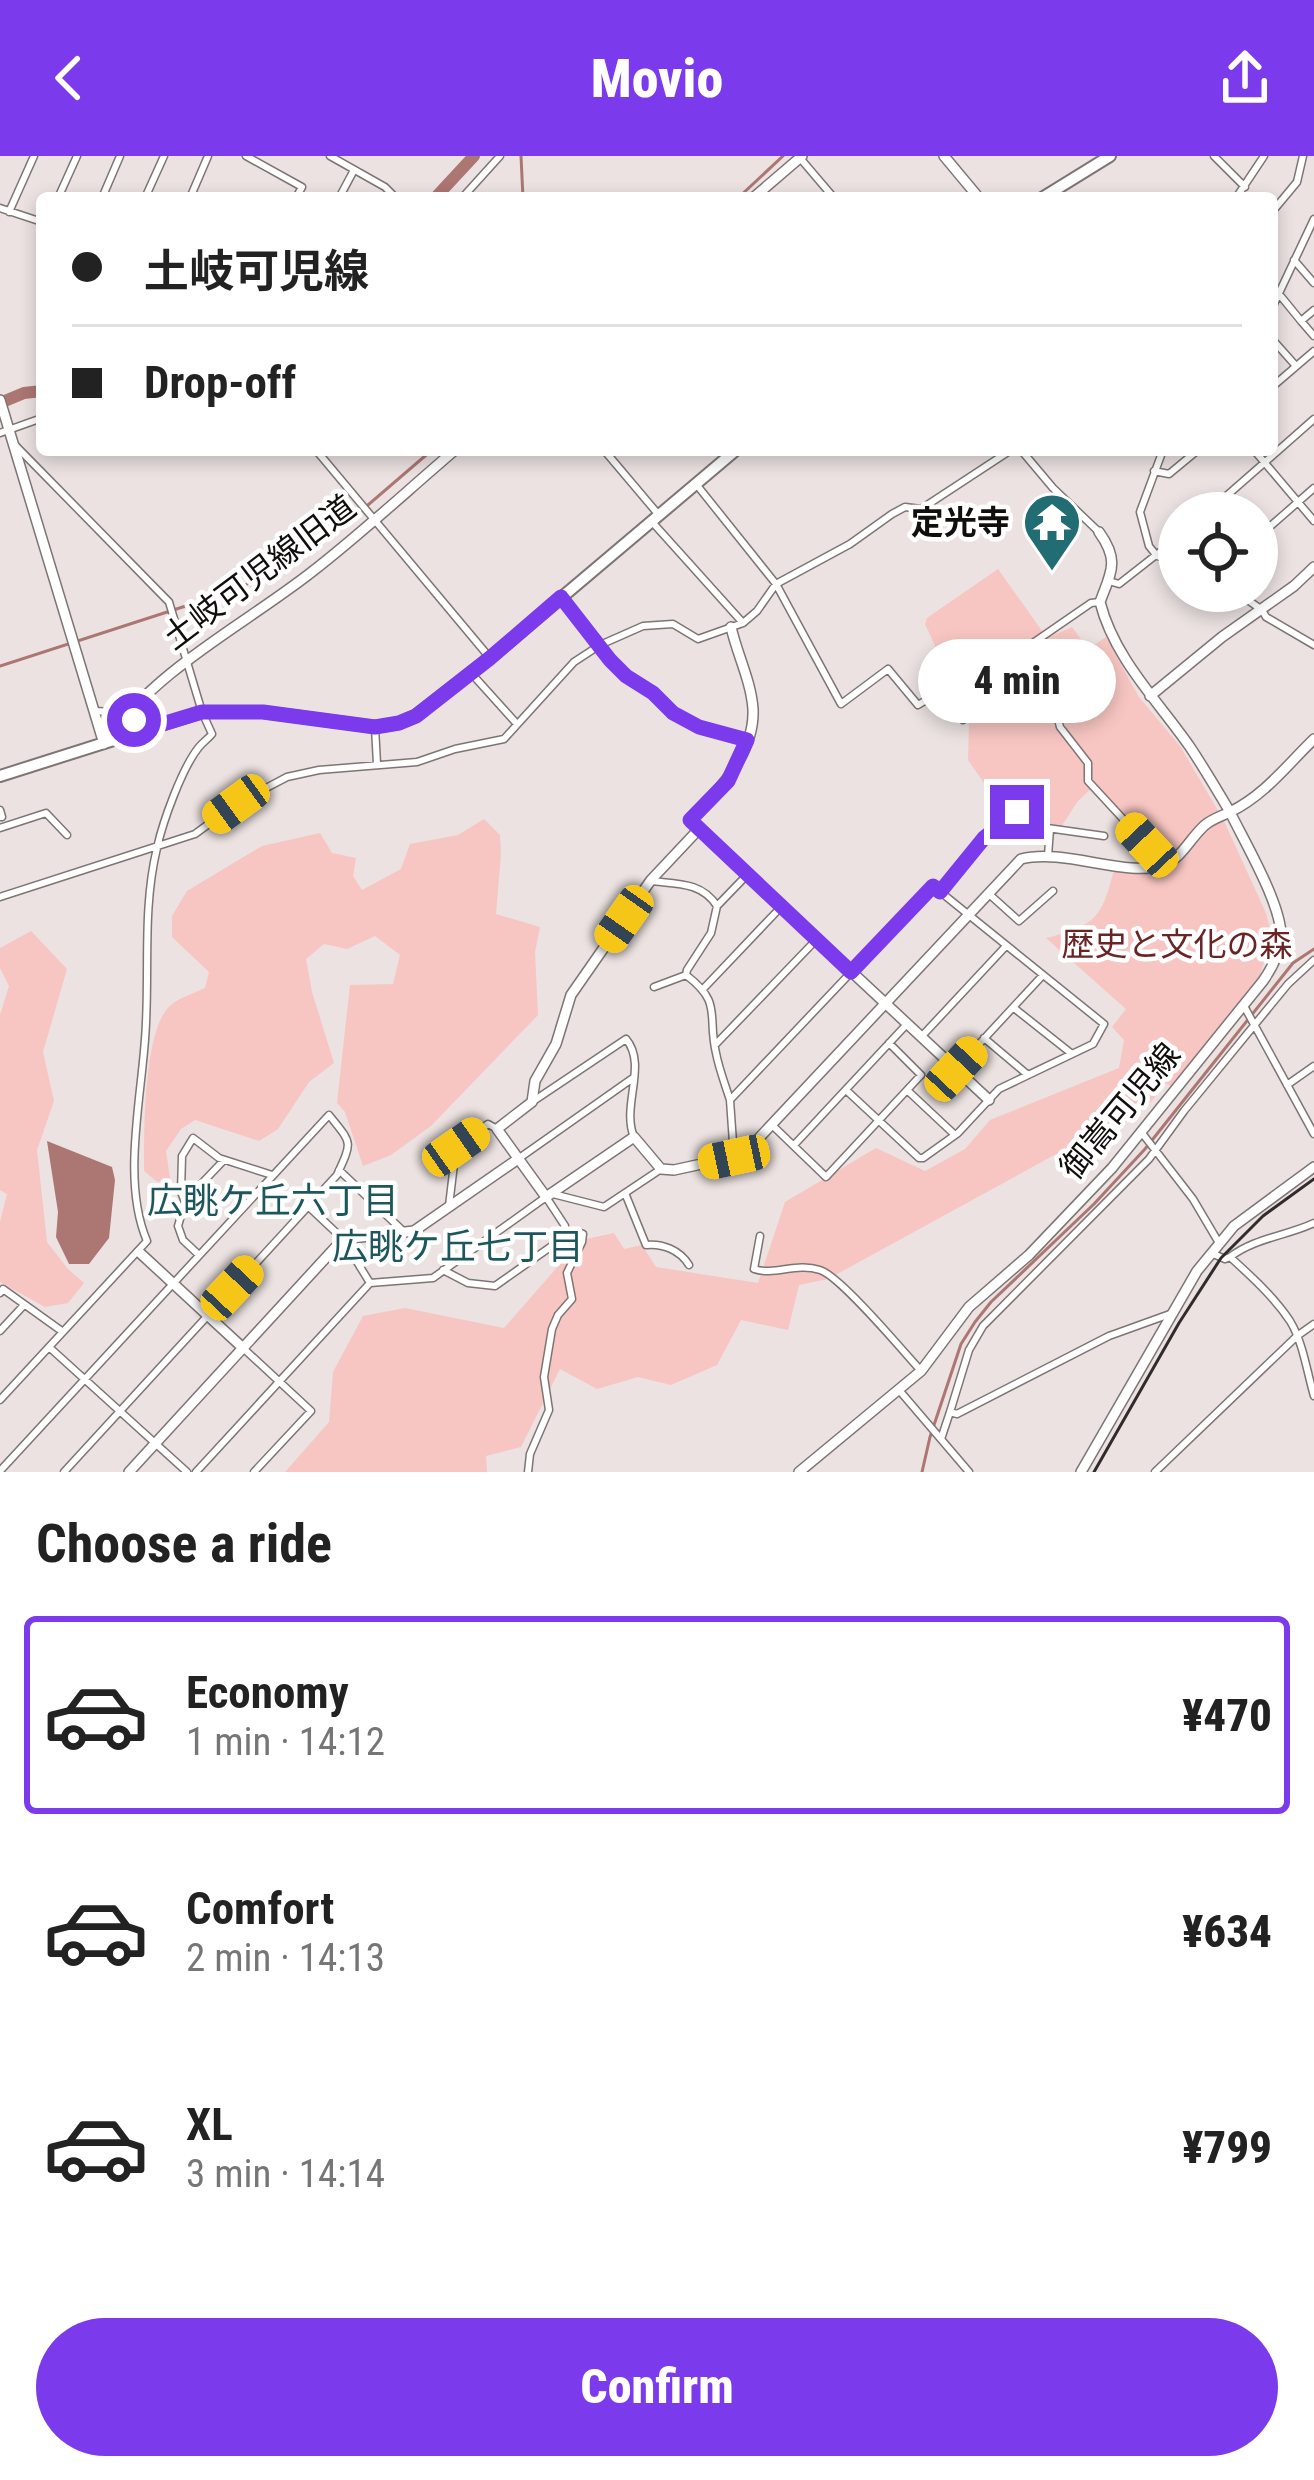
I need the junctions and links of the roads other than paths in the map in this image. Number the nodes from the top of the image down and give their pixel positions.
1 (34, 156) edge
2 (77, 156) edge
3 (121, 156) edge
4 (164, 156) edge
5 (208, 156) edge
6 (245, 156) edge
7 (330, 156) edge
8 (500, 156) edge
9 (944, 156) edge
10 (1214, 156) edge
11 (1250, 156) edge
12 (1264, 156) edge
13 (1303, 156) edge
14 (801, 157) edge
15 (1100, 158) edge
16 (1257, 163) junction
17 (355, 169) junction
18 (1245, 187) junction
19 (61, 192) edge
20 (105, 192) edge
21 (148, 192) edge
22 (193, 192) edge
23 (299, 192) edge
24 (342, 192) edge
25 (390, 192) edge
26 (467, 192) edge
27 (760, 192) edge
28 (829, 192) edge
29 (974, 192) edge
30 (1053, 192) edge
31 (1241, 192) edge
32 (1278, 205) edge
33 (4, 210) edge
34 (1314, 219) edge
35 (36, 220) edge
36 (1312, 231) edge
37 (1294, 260) junction
38 (1314, 283) edge
39 (1279, 294) joint
40 (1314, 310) edge
41 (1301, 321) junction
42 (1314, 336) edge
43 (1278, 345) edge
44 (1314, 351) edge
45 (1297, 366) junction
46 (1278, 382) edge
47 (0, 400) edge
48 (1314, 419) edge
49 (36, 421) edge
50 (8, 435) edge
51 (1278, 451) edge
52 (321, 456) edge
53 (446, 456) edge
54 (608, 456) edge
55 (729, 456) edge
56 (1002, 456) edge
57 (1027, 456) edge
58 (1160, 456) edge
59 (1191, 456) edge
60 (1260, 456) edge
61 (1272, 456) edge
62 (1265, 462) junction
63 (1154, 471) junction
64 (696, 484) junction
65 (1314, 488) edge
66 (1231, 492) edge
67 (1299, 500) junction
68 (367, 512) junction
69 (654, 518) junction
70 (1278, 519) edge
71 (1314, 520) edge
72 (1099, 532) joint
73 (1157, 556) joint
74 (1314, 567) edge
75 (1109, 581) junction
76 (776, 584) junction
77 (561, 597) junction
78 (1278, 597) edge
79 (1100, 602) junction
80 (1259, 612) edge
81 (1263, 612) edge
82 (736, 625) junction
83 (600, 645) junction
84 (1314, 645) edge
85 (1014, 650) junction
86 (490, 658) junction
87 (187, 660) junction
88 (471, 673) junction
89 (956, 684) junction
90 (1150, 696) junction
91 (95, 711) junction
92 (202, 712) junction
93 (130, 713) junction
94 (963, 720) dead end
95 (517, 724) junction
96 (375, 727) junction
97 (146, 729) junction
98 (1314, 739) edge
99 (747, 740) junction
100 (104, 744) junction
101 (377, 764) junction
102 (0, 776) edge
103 (1230, 812) junction
104 (1050, 828) junction
105 (0, 829) edge
106 (698, 830) junction
107 (67, 835) dead end
108 (1104, 836) dead end
109 (157, 846) junction
110 (1048, 856) junction
111 (1145, 867) junction
112 (747, 875) junction
113 (651, 880) junction
114 (1053, 891) dead end
115 (940, 892) junction
116 (988, 893) junction
117 (0, 897) edge
118 (716, 906) junction
119 (781, 907) junction
120 (968, 915) junction
121 (816, 940) junction
122 (1006, 946) junction
123 (1314, 960) edge
124 (851, 972) junction
125 (686, 975) junction
126 (1043, 975) junction
127 (654, 987) dead end
128 (704, 988) junction
129 (885, 1004) junction
130 (1243, 1005) junction
131 (1013, 1007) junction
132 (907, 1024) junction
133 (1256, 1026) junction
134 (921, 1037) junction
135 (984, 1038) junction
136 (889, 1043) junction
137 (714, 1046) junction
138 (1072, 1054) junction
139 (1314, 1066) edge
140 (956, 1069) junction
141 (1028, 1075) junction
142 (633, 1078) junction
143 (1287, 1085) junction
144 (846, 1090) junction
145 (907, 1090) junction
146 (730, 1100) junction
147 (989, 1100) junction
148 (532, 1102) junction
149 (879, 1120) junction
150 (772, 1125) junction
151 (497, 1130) junction
152 (1314, 1134) edge
153 (955, 1135) junction
154 (634, 1136) junction
155 (1150, 1142) junction
156 (794, 1146) junction
157 (734, 1157) junction
158 (518, 1159) junction
159 (224, 1160) junction
160 (1314, 1167) edge
161 (661, 1169) junction
162 (339, 1170) junction
163 (272, 1175) junction
164 (626, 1193) junction
165 (549, 1196) junction
166 (185, 1202) junction
167 (308, 1206) junction
168 (449, 1206) junction
169 (1314, 1223) edge
170 (402, 1230) junction
171 (566, 1236) junction
172 (760, 1236) dead end
173 (344, 1239) junction
174 (1219, 1243) junction
175 (139, 1252) junction
176 (1211, 1253) junction
177 (199, 1255) junction
178 (1230, 1257) junction
179 (689, 1265) dead end
180 (443, 1270) junction
181 (370, 1283) junction
182 (172, 1284) junction
183 (0, 1293) edge
184 (24, 1305) junction
185 (1170, 1314) junction
186 (207, 1316) junction
187 (1314, 1324) edge
188 (0, 1331) edge
189 (63, 1332) junction
190 (1297, 1336) junction
191 (49, 1348) junction
192 (243, 1348) junction
193 (922, 1371) junction
194 (85, 1379) junction
195 (279, 1382) junction
196 (899, 1390) junction
197 (1314, 1396) edge
198 (0, 1400) edge
199 (120, 1411) junction
200 (950, 1412) junction
201 (935, 1434) junction
202 (156, 1442) junction
203 (0, 1471) edge
204 (64, 1472) edge
205 (129, 1472) edge
206 (192, 1472) edge
207 (254, 1472) edge
208 (528, 1472) edge
209 (799, 1472) edge
210 (969, 1472) edge
211 (1081, 1472) edge
212 (1154, 1472) edge

1 - 33 street
2 - 19 street
3 - 20 street
4 - 21 street
5 - 22 street
6 - 23 street
7 - 17 street
8 - 26 street
9 - 29 street
10 - 18 street
11 - 16 street
12 - 16 street
13 - 32 street
14 - 27 street
14 - 28 street
15 - 30 main road
16 - 18 street
17 - 24 street
17 - 25 street
18 - 31 street
33 - 35 street
34 - 36 street
36 - 37 street
37 - 38 street
37 - 39 street
39 - 41 street
40 - 41 street
41 - 42 street
43 - 45 street
44 - 45 street
45 - 46 street
47 - 50 street
48 - 51 street
49 - 50 street
50 - 87 street
50 - 91 street
52 - 68 street
53 - 68 street, 土岐可児線旧道
54 - 69 street
55 - 64 main road
56 - 76 street
57 - 72 street
58 - 63 street
59 - 63 street
60 - 62 street
61 - 62 street
62 - 66 street
62 - 67 street
63 - 73 street
64 - 69 main road
64 - 76 street
65 - 67 street
67 - 70 street
67 - 71 street
68 - 86 street
68 - 87 street, 土岐可児線旧道
69 - 77 main road
69 - 82 street
72 - 75 street
73 - 75 street
74 - 78 street
75 - 79 street
76 - 82 street
76 - 89 street
77 - 83 street
77 - 86 main road
79 - 85 street
79 - 90 street, 御嵩可児線
80 - 90 street
81 - 84 street
82 - 83 street
82 - 99 street
83 - 95 street
83 - 99 street
85 - 89 street
85 - 111 street
86 - 88 main road
87 - 92 street
87 - 93 street, 土岐可児線旧道
88 - 95 street
88 - 96 main road
89 - 94 street
90 - 103 street, 御嵩可児線
91 - 93 street
91 - 100 street
92 - 96 main road
92 - 97 main road
92 - 109 street
93 - 97 street
93 - 100 street, 土岐可児線旧道
95 - 101 street
96 - 101 street
97 - 100 main road
98 - 103 street
99 - 106 street
100 - 102 main road
101 - 109 street
103 - 111 street
103 - 130 street, 御嵩可児線
104 - 108 street
104 - 110 street
104 - 115 street
105 - 107 street
106 - 112 street
106 - 113 street
109 - 117 street
109 - 175 street
110 - 111 street
110 - 116 street
112 - 118 street
112 - 119 street
113 - 118 street
113 - 148 street
114 - 116 street
115 - 120 street
115 - 124 street
116 - 120 street
118 - 125 street
119 - 121 street
119 - 128 street
120 - 122 street
120 - 129 street
121 - 124 street
121 - 137 street
122 - 126 street
122 - 134 street
123 - 133 street
124 - 129 street
124 - 146 street
125 - 127 street
125 - 128 street
126 - 131 street
126 - 138 street
128 - 137 street
129 - 132 street
129 - 150 street
130 - 133 street
130 - 155 street, 御嵩可児線
131 - 135 street
131 - 138 street
132 - 134 street
132 - 136 street
133 - 143 street
133 - 155 street
134 - 140 street
135 - 140 street
135 - 141 street
136 - 144 street
136 - 145 street
137 - 146 street
138 - 141 street
139 - 143 street
140 - 147 street
141 - 147 street
142 - 148 street
142 - 154 street
142 - 158 street
143 - 152 street
144 - 149 street
144 - 156 street
145 - 149 street
145 - 153 street
146 - 157 street
147 - 153 street
148 - 151 street
149 - 153 street
149 - 156 street
150 - 156 street
150 - 157 street
151 - 158 street
151 - 168 street
154 - 161 street
154 - 165 street
155 - 174 street
155 - 193 street, 御嵩可児線
155 - 200 street
157 - 161 street
158 - 165 street
158 - 168 street
159 - 163 street
159 - 166 street
159 - 166 street
160 - 174 street
161 - 164 street
162 - 163 street
162 - 167 street
162 - 170 street
163 - 177 street
164 - 165 street
164 - 179 street
165 - 171 street
165 - 180 street
166 - 177 street
167 - 173 street
167 - 186 street
168 - 170 street
169 - 178 street
170 - 173 street
171 - 180 street
171 - 208 street
172 - 193 street
173 - 181 street
173 - 192 street
174 - 176 street
175 - 182 street
175 - 189 street
176 - 178 street
176 - 185 street
177 - 182 street
178 - 190 street
180 - 181 street
181 - 195 street
182 - 186 street
182 - 194 street
183 - 184 street
184 - 188 street
184 - 189 street
185 - 200 street
185 - 211 street
186 - 192 street
186 - 199 street
187 - 190 street
189 - 191 street
190 - 197 street
190 - 212 street
191 - 194 street
191 - 198 street
192 - 195 street
192 - 202 street
193 - 196 street, 御嵩可児線
194 - 199 street
194 - 203 street
195 - 206 street
195 - 207 street
196 - 201 street
196 - 209 street, 御嵩可児線
199 - 202 street
199 - 204 street
200 - 201 street
201 - 210 street
202 - 205 street
202 - 206 street

